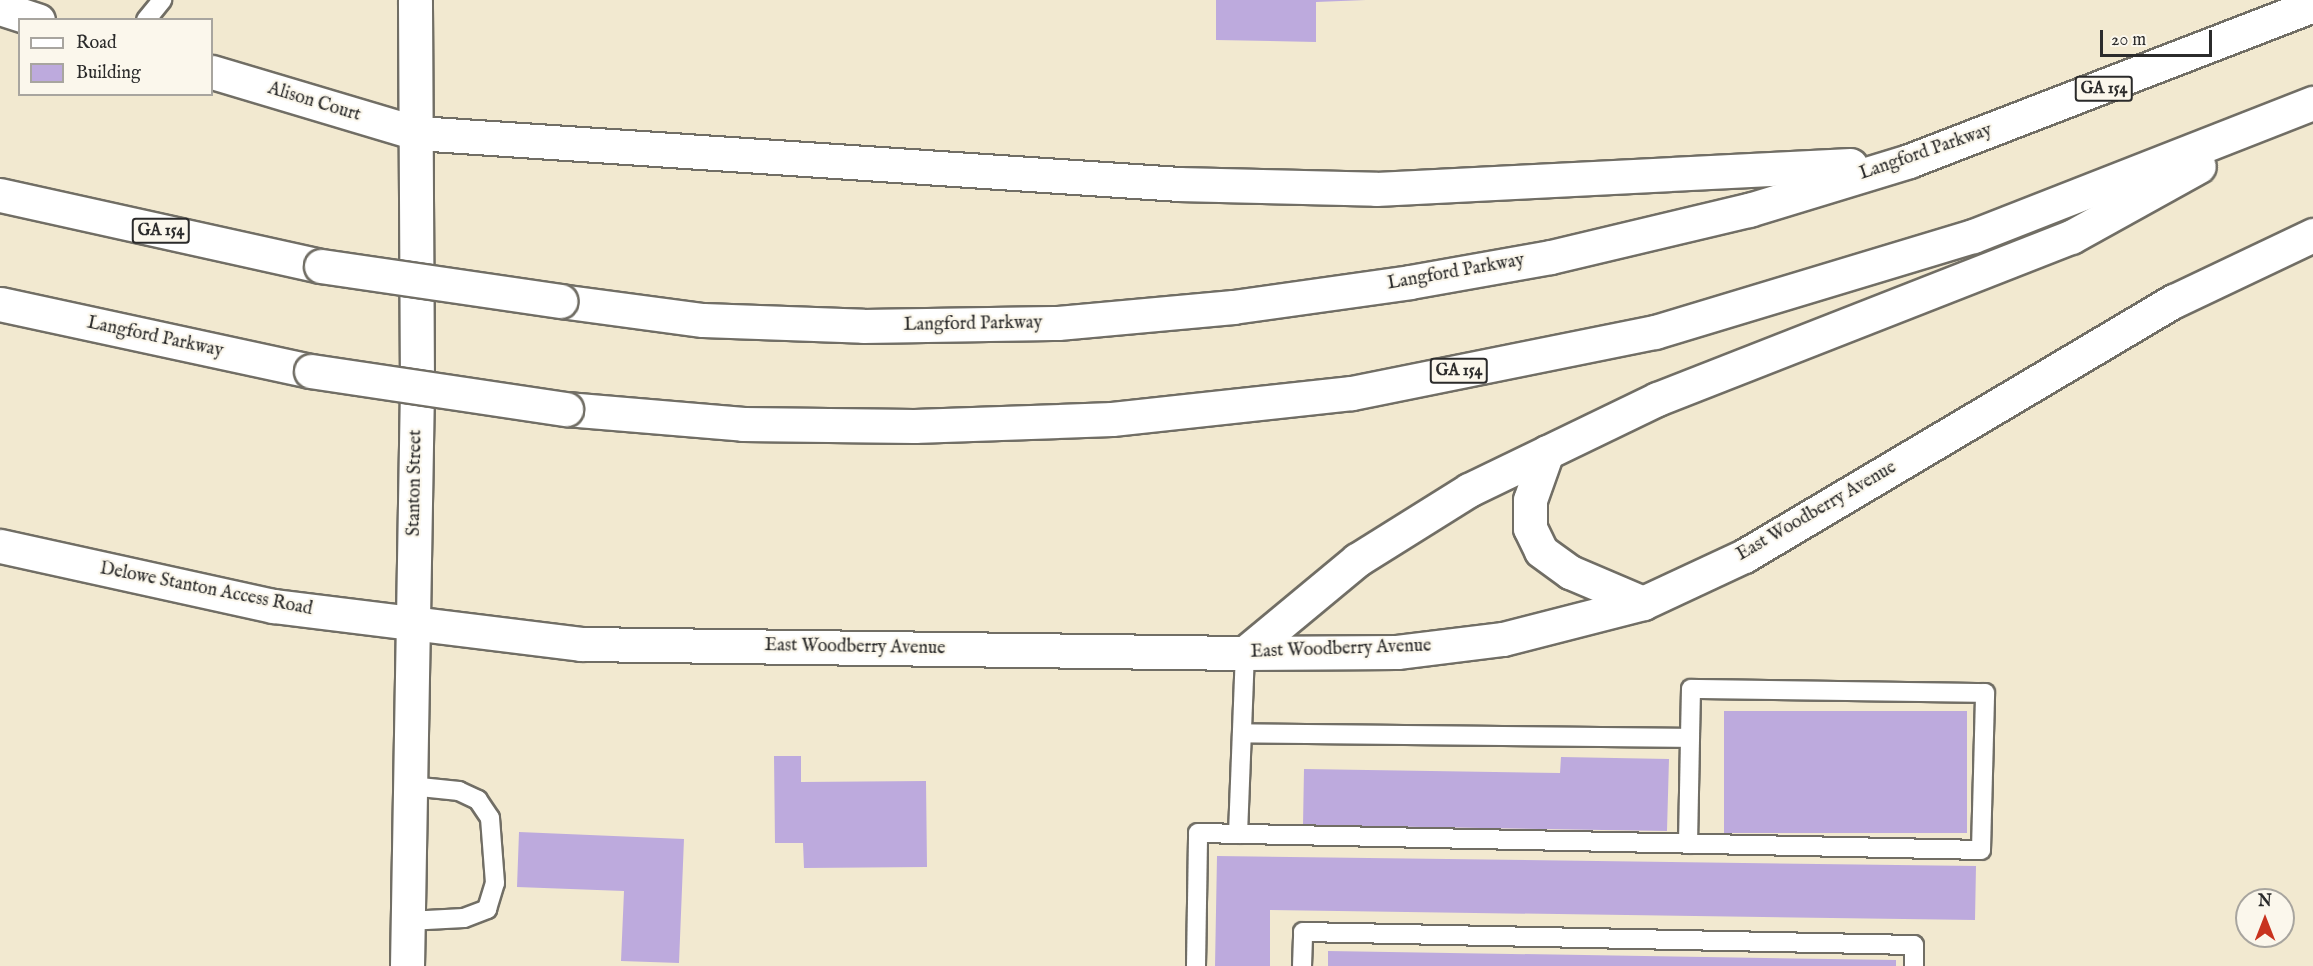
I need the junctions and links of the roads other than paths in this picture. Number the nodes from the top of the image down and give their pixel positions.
1 (162, 0) edge
2 (415, 0) edge
3 (2313, 5) edge
4 (0, 8) edge
5 (32, 18) edge
6 (148, 18) edge
7 (213, 72) edge
8 (2310, 104) edge
9 (417, 133) junction
10 (1909, 161) junction
11 (0, 195) edge
12 (2313, 235) edge
13 (0, 304) edge
14 (1547, 452) junction
15 (0, 546) edge
16 (1643, 603) junction
17 (414, 625) junction
18 (1245, 653) junction
19 (1242, 733) junction
20 (1690, 738) junction
21 (410, 786) junction
22 (1238, 834) junction
23 (1688, 844) junction
24 (408, 921) junction
25 (406, 966) edge
26 (1196, 966) edge
27 (1302, 966) edge
28 (1914, 966) edge

1 - 6 lane
2 - 9 main road, Stanton Street
3 - 10 main road, Langford Parkway / GA 154
4 - 5 main road
7 - 9 main road, Alison Court
8 - 13 main road, Langford Parkway / GA 154, bridge
8 - 14 main road
9 - 10 main road, Alison Court
9 - 17 main road, Stanton Street
10 - 11 main road, Langford Parkway / GA 154, bridge
12 - 16 main road, East Woodberry Avenue
14 - 16 main road
14 - 18 main road
15 - 17 main road, Delowe Stanton Access Road
16 - 18 main road, East Woodberry Avenue
17 - 18 main road, East Woodberry Avenue
17 - 21 main road, Stanton Street
18 - 19 lane
19 - 20 lane
19 - 22 lane
20 - 23 lane
20 - 23 lane
21 - 24 main road, Stanton Street
21 - 24 lane
22 - 23 lane
22 - 26 lane
24 - 25 main road, Stanton Street
27 - 28 lane

